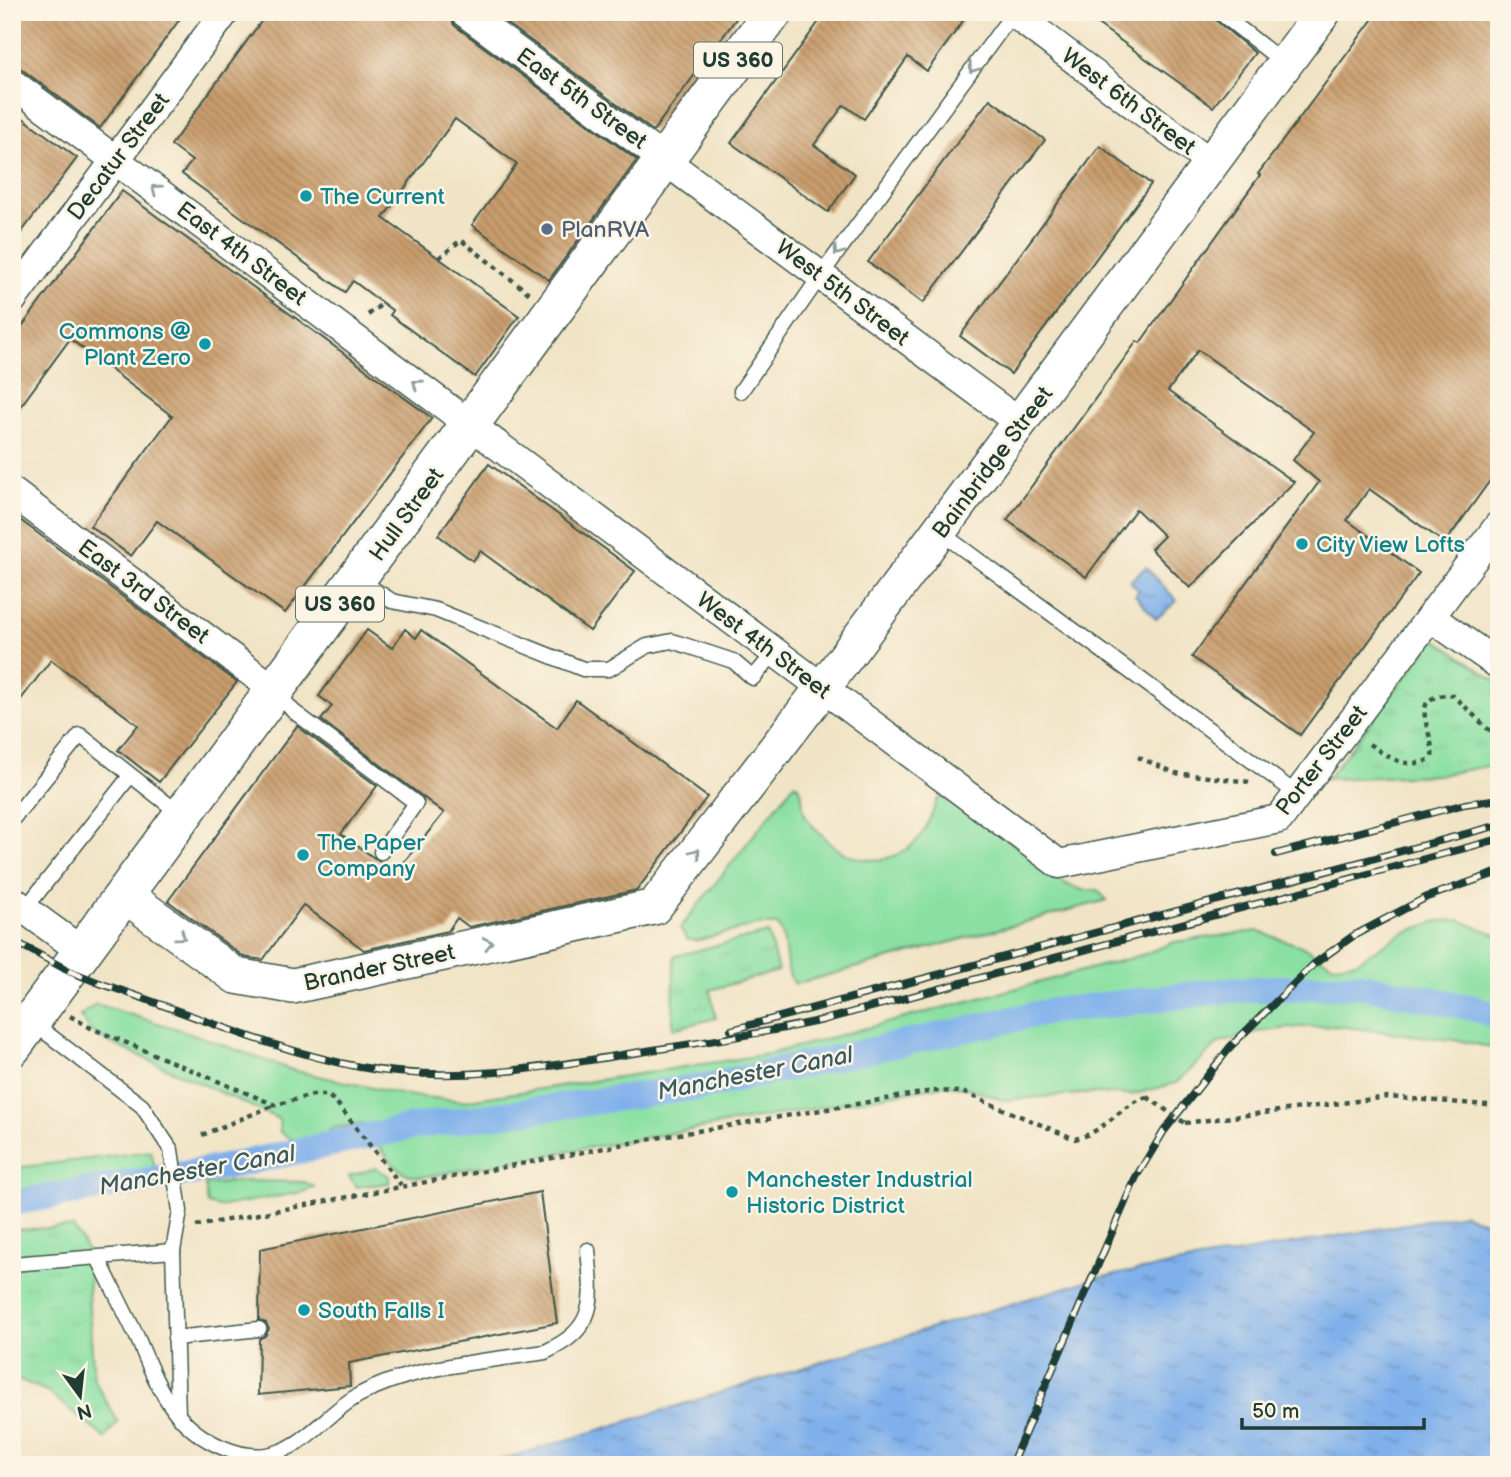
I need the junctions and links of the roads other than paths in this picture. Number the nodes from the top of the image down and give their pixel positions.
1 (225, 12) edge
2 (464, 12) edge
3 (773, 12) edge
4 (1013, 12) edge
5 (1219, 12) edge
6 (1323, 12) edge
7 (1285, 63) junction
8 (12, 83) edge
9 (116, 158) junction
10 (666, 160) junction
11 (1212, 164) junction
12 (821, 275) junction
13 (12, 300) edge
14 (741, 391) dead end
15 (1020, 423) junction
16 (471, 425) junction
17 (12, 492) edge
18 (1499, 525) edge
19 (940, 532) junction
20 (358, 579) junction
21 (1430, 617) junction
22 (774, 653) junction
23 (1499, 665) edge
24 (822, 689) junction
25 (276, 691) junction
26 (131, 776) junction
27 (1297, 794) junction
28 (184, 817) junction
29 (12, 820) edge
30 (381, 852) dead end
31 (1059, 864) joint
32 (126, 896) junction
33 (18, 905) edge
34 (654, 907) joint
35 (83, 952) junction
36 (22, 1034) edge
37 (588, 1250) dead end
38 (173, 1251) junction
39 (98, 1258) junction
40 (12, 1264) edge
41 (259, 1329) dead end
42 (176, 1338) junction
43 (178, 1415) junction

1 - 9 street, Decatur Street
2 - 10 street, East 5th Street
3 - 10 main road, Hull Street / US 360
4 - 11 street, West 6th Street
4 -> 12 lane
5 - 7 lane
6 - 7 street, Bainbridge Street
7 - 11 street, Bainbridge Street
8 - 9 street, East 4th Street
9 - 13 street, Decatur Street
16 -> 9 street, East 4th Street
10 - 12 street, West 5th Street
10 - 16 main road, Hull Street / US 360
11 - 15 street, Bainbridge Street
12 - 14 lane
12 - 15 street, West 5th Street
15 - 19 street, Bainbridge Street
16 - 20 main road, Hull Street / US 360
16 - 22 street, West 4th Street
17 - 25 street, East 3rd Street
18 - 21 street, Porter Street
19 - 24 street, Bainbridge Street
19 - 27 lane
20 - 22 lane
20 - 25 main road, Hull Street / US 360
21 - 23 street
21 - 27 street, Porter Street
22 - 24 street, West 4th Street
24 - 31 street, West 4th Street
34 -> 24 street, Bainbridge Street
25 - 28 main road, Hull Street / US 360
25 - 30 lane
26 - 28 lane
26 - 29 lane
26 - 33 lane
27 - 31 street, Porter Street
28 - 32 main road, Hull Street / US 360
32 -> 34 street, Brander Street
32 - 35 main road, Hull Street / US 360
33 - 35 street
35 - 36 main road, Hull Street / US 360
36 - 38 lane
37 - 43 lane
38 - 39 lane
38 - 42 lane
39 - 40 lane
39 - 43 lane
41 - 42 lane
42 - 43 lane

